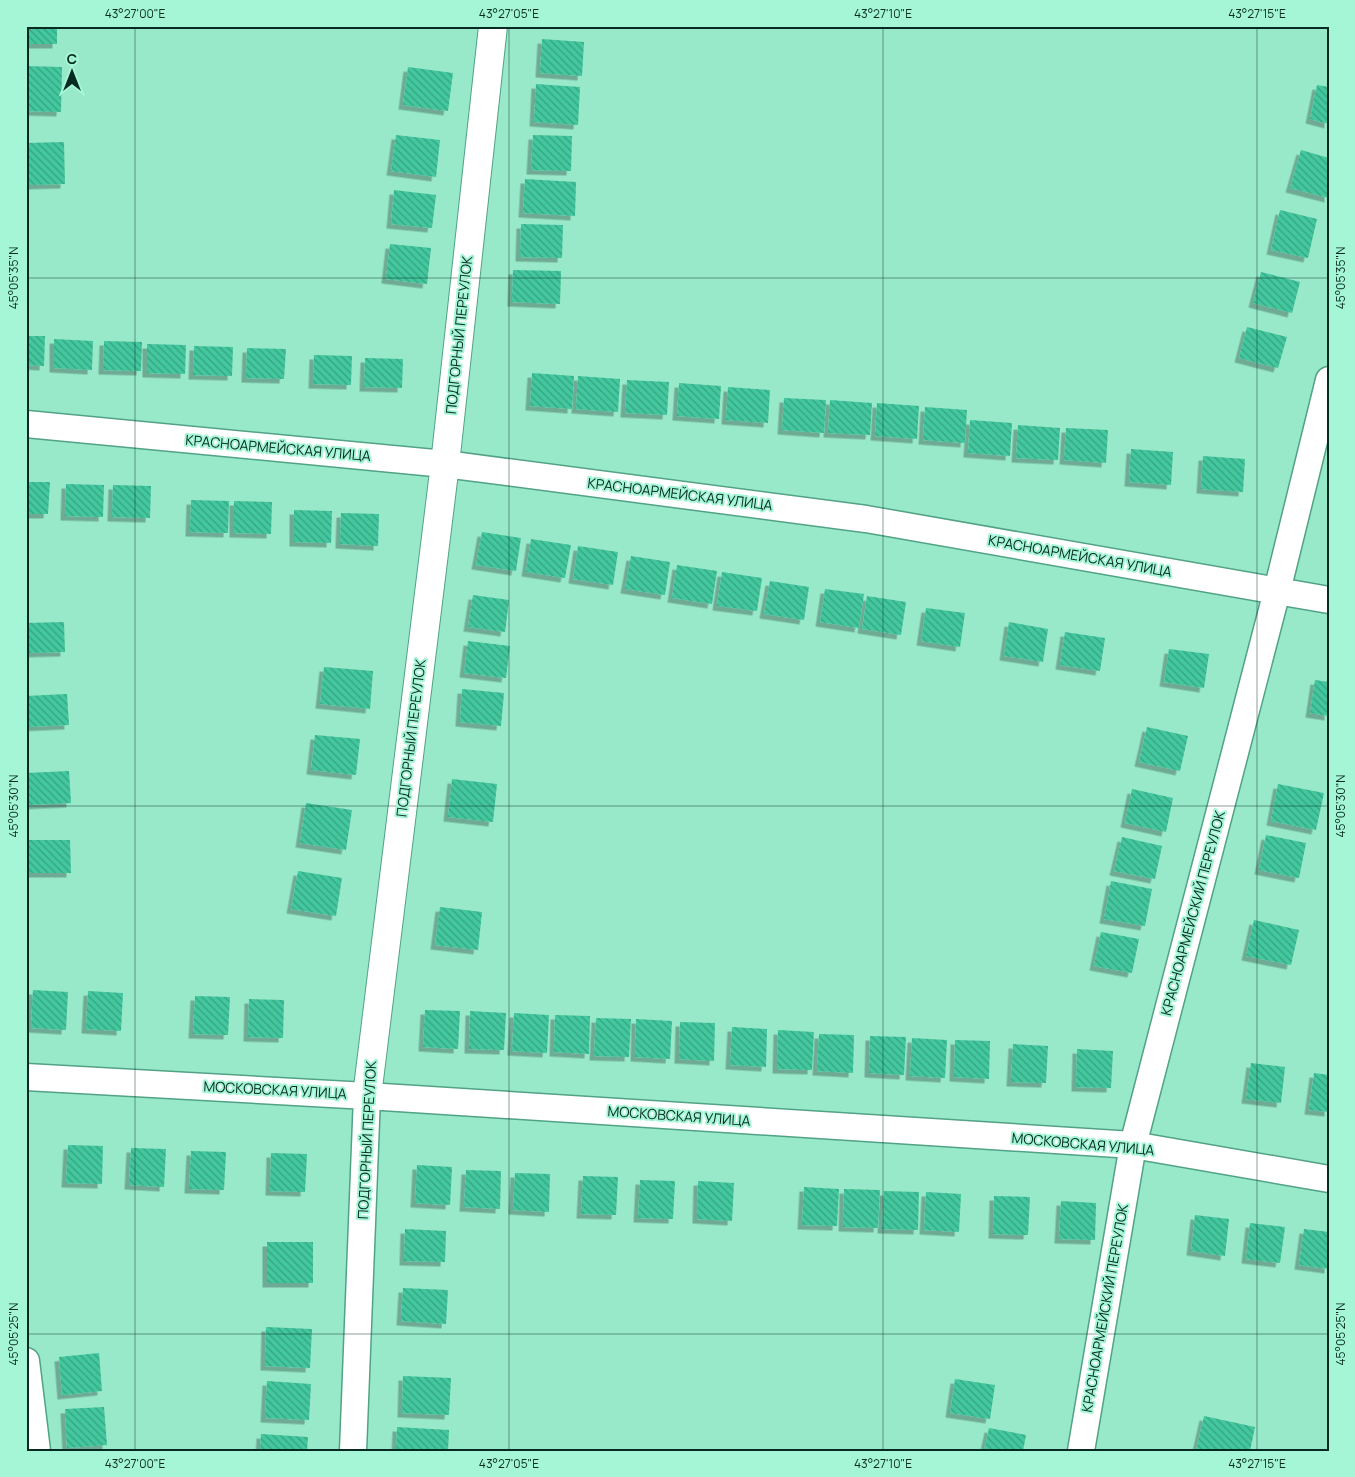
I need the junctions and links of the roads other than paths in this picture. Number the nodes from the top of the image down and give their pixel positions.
1 (493, 26) edge
2 (1329, 380) edge
3 (26, 424) edge
4 (445, 464) junction
5 (1277, 591) junction
6 (1329, 600) edge
7 (26, 1077) edge
8 (367, 1096) junction
9 (1133, 1145) junction
10 (1329, 1179) edge
11 (26, 1361) edge
12 (37, 1451) edge
13 (353, 1451) edge
14 (1082, 1451) edge

1 - 4 main road, ПОДГОРНЫЙ ПЕРЕУЛОК
2 - 5 street, КРАСНОАРМЕЙСКИЙ ПЕРЕУЛОК
3 - 4 street, КРАСНОАРМЕЙСКАЯ УЛИЦА
4 - 5 street, КРАСНОАРМЕЙСКАЯ УЛИЦА
4 - 8 main road, ПОДГОРНЫЙ ПЕРЕУЛОК
5 - 6 street, КРАСНОАРМЕЙСКАЯ УЛИЦА
5 - 9 street, КРАСНОАРМЕЙСКИЙ ПЕРЕУЛОК
7 - 8 street, МОСКОВСКАЯ УЛИЦА
8 - 9 street, МОСКОВСКАЯ УЛИЦА
8 - 13 street, ПОДГОРНЫЙ ПЕРЕУЛОК
9 - 10 street, МОСКОВСКАЯ УЛИЦА
9 - 14 street, КРАСНОАРМЕЙСКИЙ ПЕРЕУЛОК
11 - 12 street

